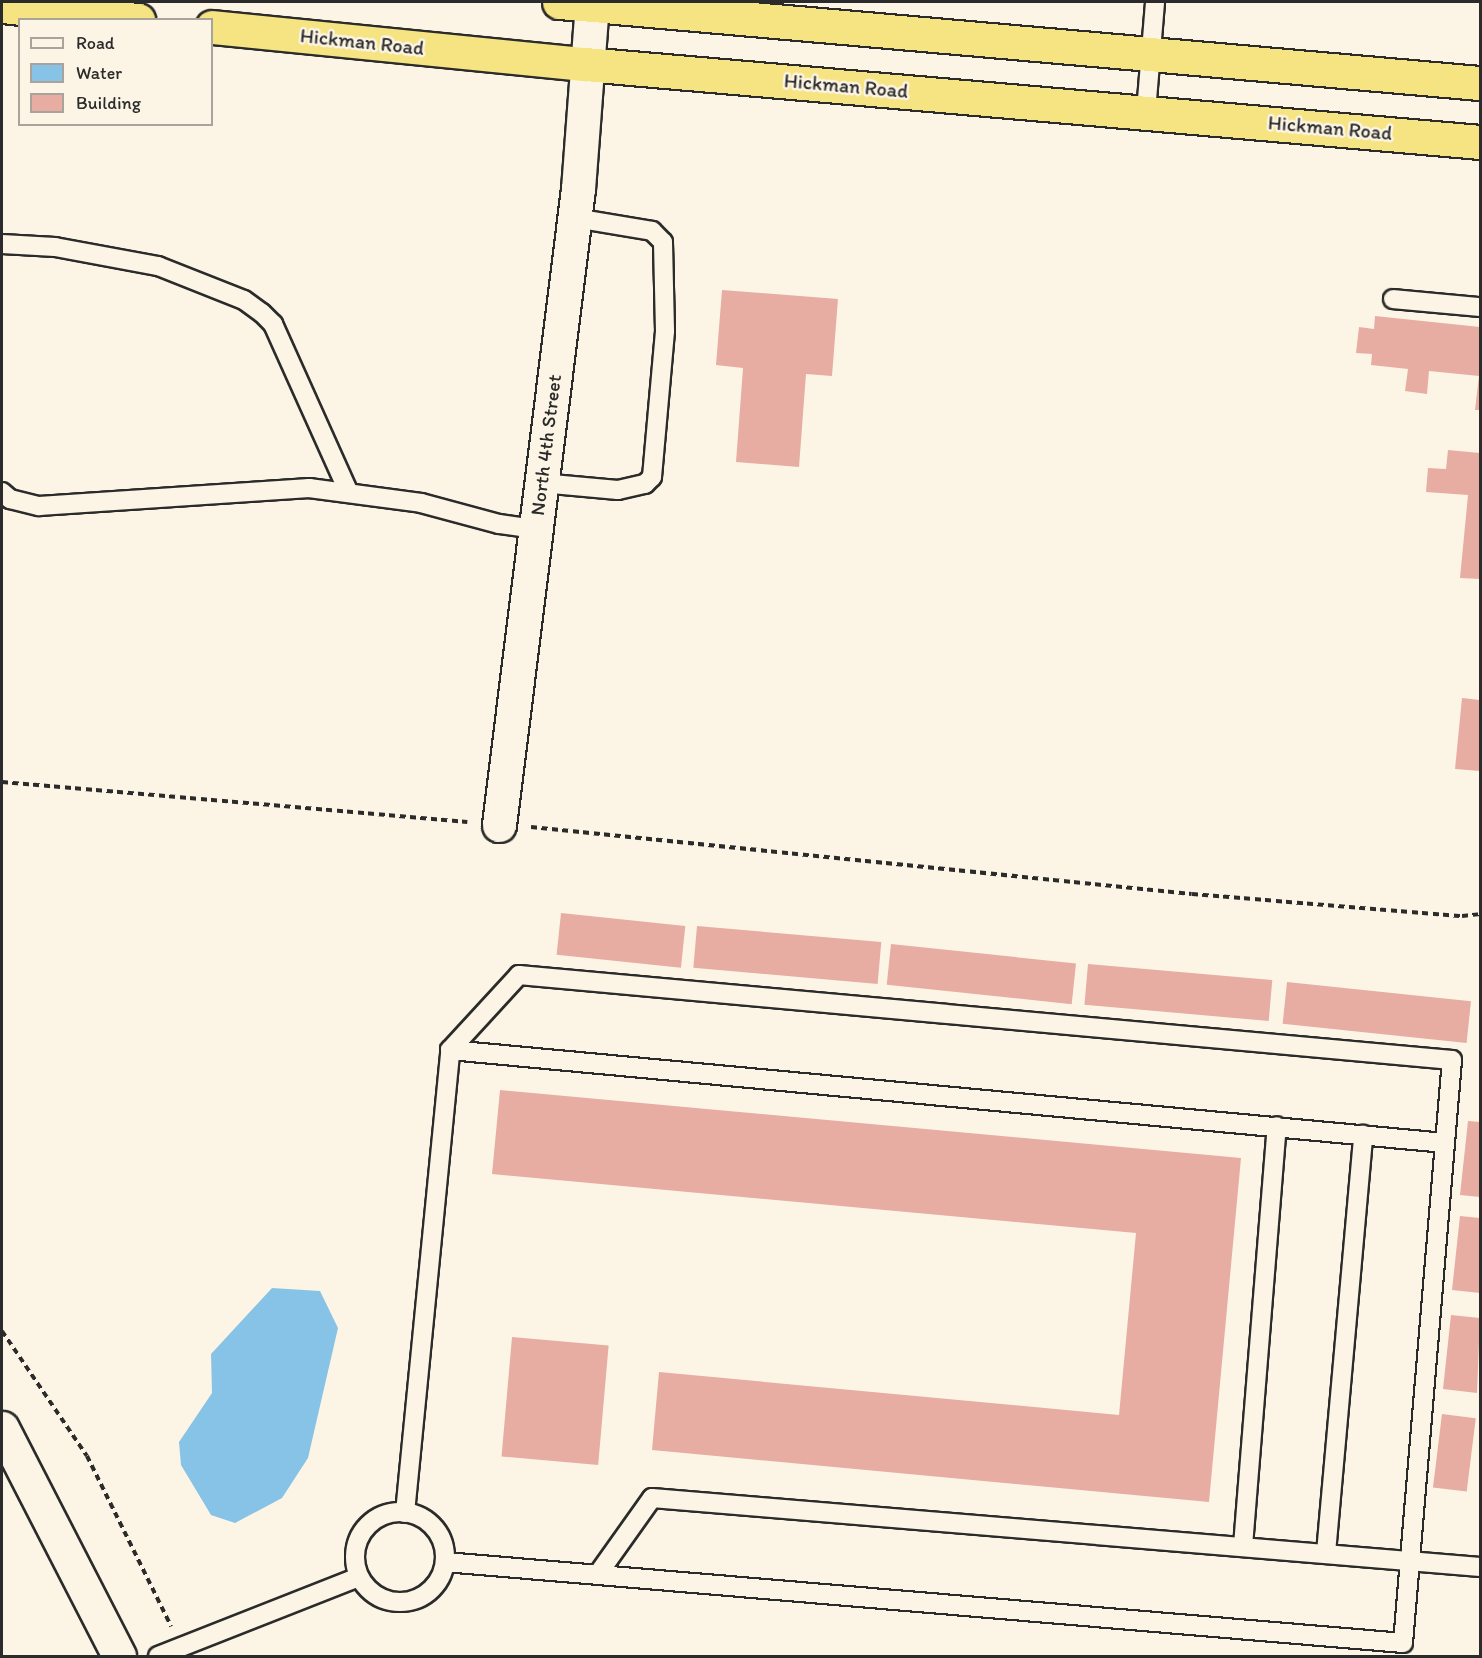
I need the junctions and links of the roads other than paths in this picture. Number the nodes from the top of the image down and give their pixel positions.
1 (559, 2) edge
2 (1155, 2) edge
3 (592, 3) edge
4 (2, 6) edge
5 (119, 18) edge
6 (213, 27) edge
7 (1152, 54) junction
8 (585, 64) junction
9 (1480, 83) edge
10 (1146, 112) junction
11 (1480, 142) edge
12 (574, 218) junction
13 (2, 244) edge
14 (1392, 298) dead end
15 (1480, 307) edge
16 (541, 483) junction
17 (348, 491) junction
18 (2, 492) edge
19 (536, 529) junction
20 (499, 825) road end
21 (450, 1050) junction
22 (1277, 1126) junction
23 (1363, 1135) junction
24 (1445, 1143) junction
25 (2, 1428) edge
26 (405, 1512) junction
27 (1243, 1546) junction
28 (1326, 1553) junction
29 (1410, 1560) junction
30 (445, 1562) junction
31 (1480, 1567) edge
32 (598, 1575) junction
33 (359, 1577) junction
34 (119, 1656) edge
35 (158, 1656) edge

1 - 3 highway
2 - 7 lane
3 - 7 highway
3 - 8 street, North 4th Street
4 - 5 highway
6 - 8 highway, Hickman Road
7 - 9 highway
7 - 10 lane
8 - 10 highway, Hickman Road
8 - 12 street, North 4th Street
10 - 11 highway, Hickman Road
12 - 16 street, North 4th Street
12 - 16 lane
13 - 17 lane
14 - 15 lane
16 - 19 street, North 4th Street
17 - 18 lane
17 - 19 lane
19 - 20 street, North 4th Street
21 - 22 lane
21 - 24 lane
21 - 26 lane
22 - 23 lane
22 - 27 lane
23 - 24 lane
23 - 28 lane
24 - 29 lane
25 - 34 street
26 - 30 lane
26 - 33 lane
27 - 28 lane
27 - 32 lane
28 - 29 lane
29 - 31 lane
29 - 32 lane
30 - 32 lane
30 - 33 lane
33 - 35 lane

